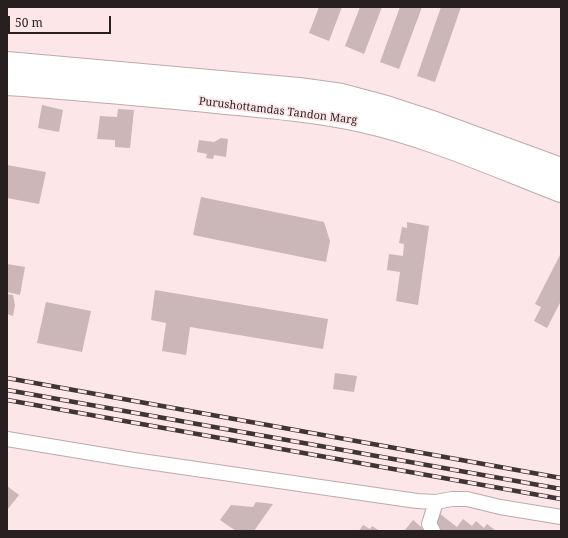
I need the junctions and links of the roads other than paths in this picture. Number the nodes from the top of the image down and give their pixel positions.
1 (7, 64) edge
2 (7, 84) edge
3 (561, 169) edge
4 (561, 191) edge
5 (7, 439) edge
6 (436, 502) junction
7 (561, 517) edge
8 (433, 531) edge

1 - 3 main road
2 - 4 main road, Purushottamdas Tandon Marg
5 - 6 street
6 - 7 street
6 - 8 street

